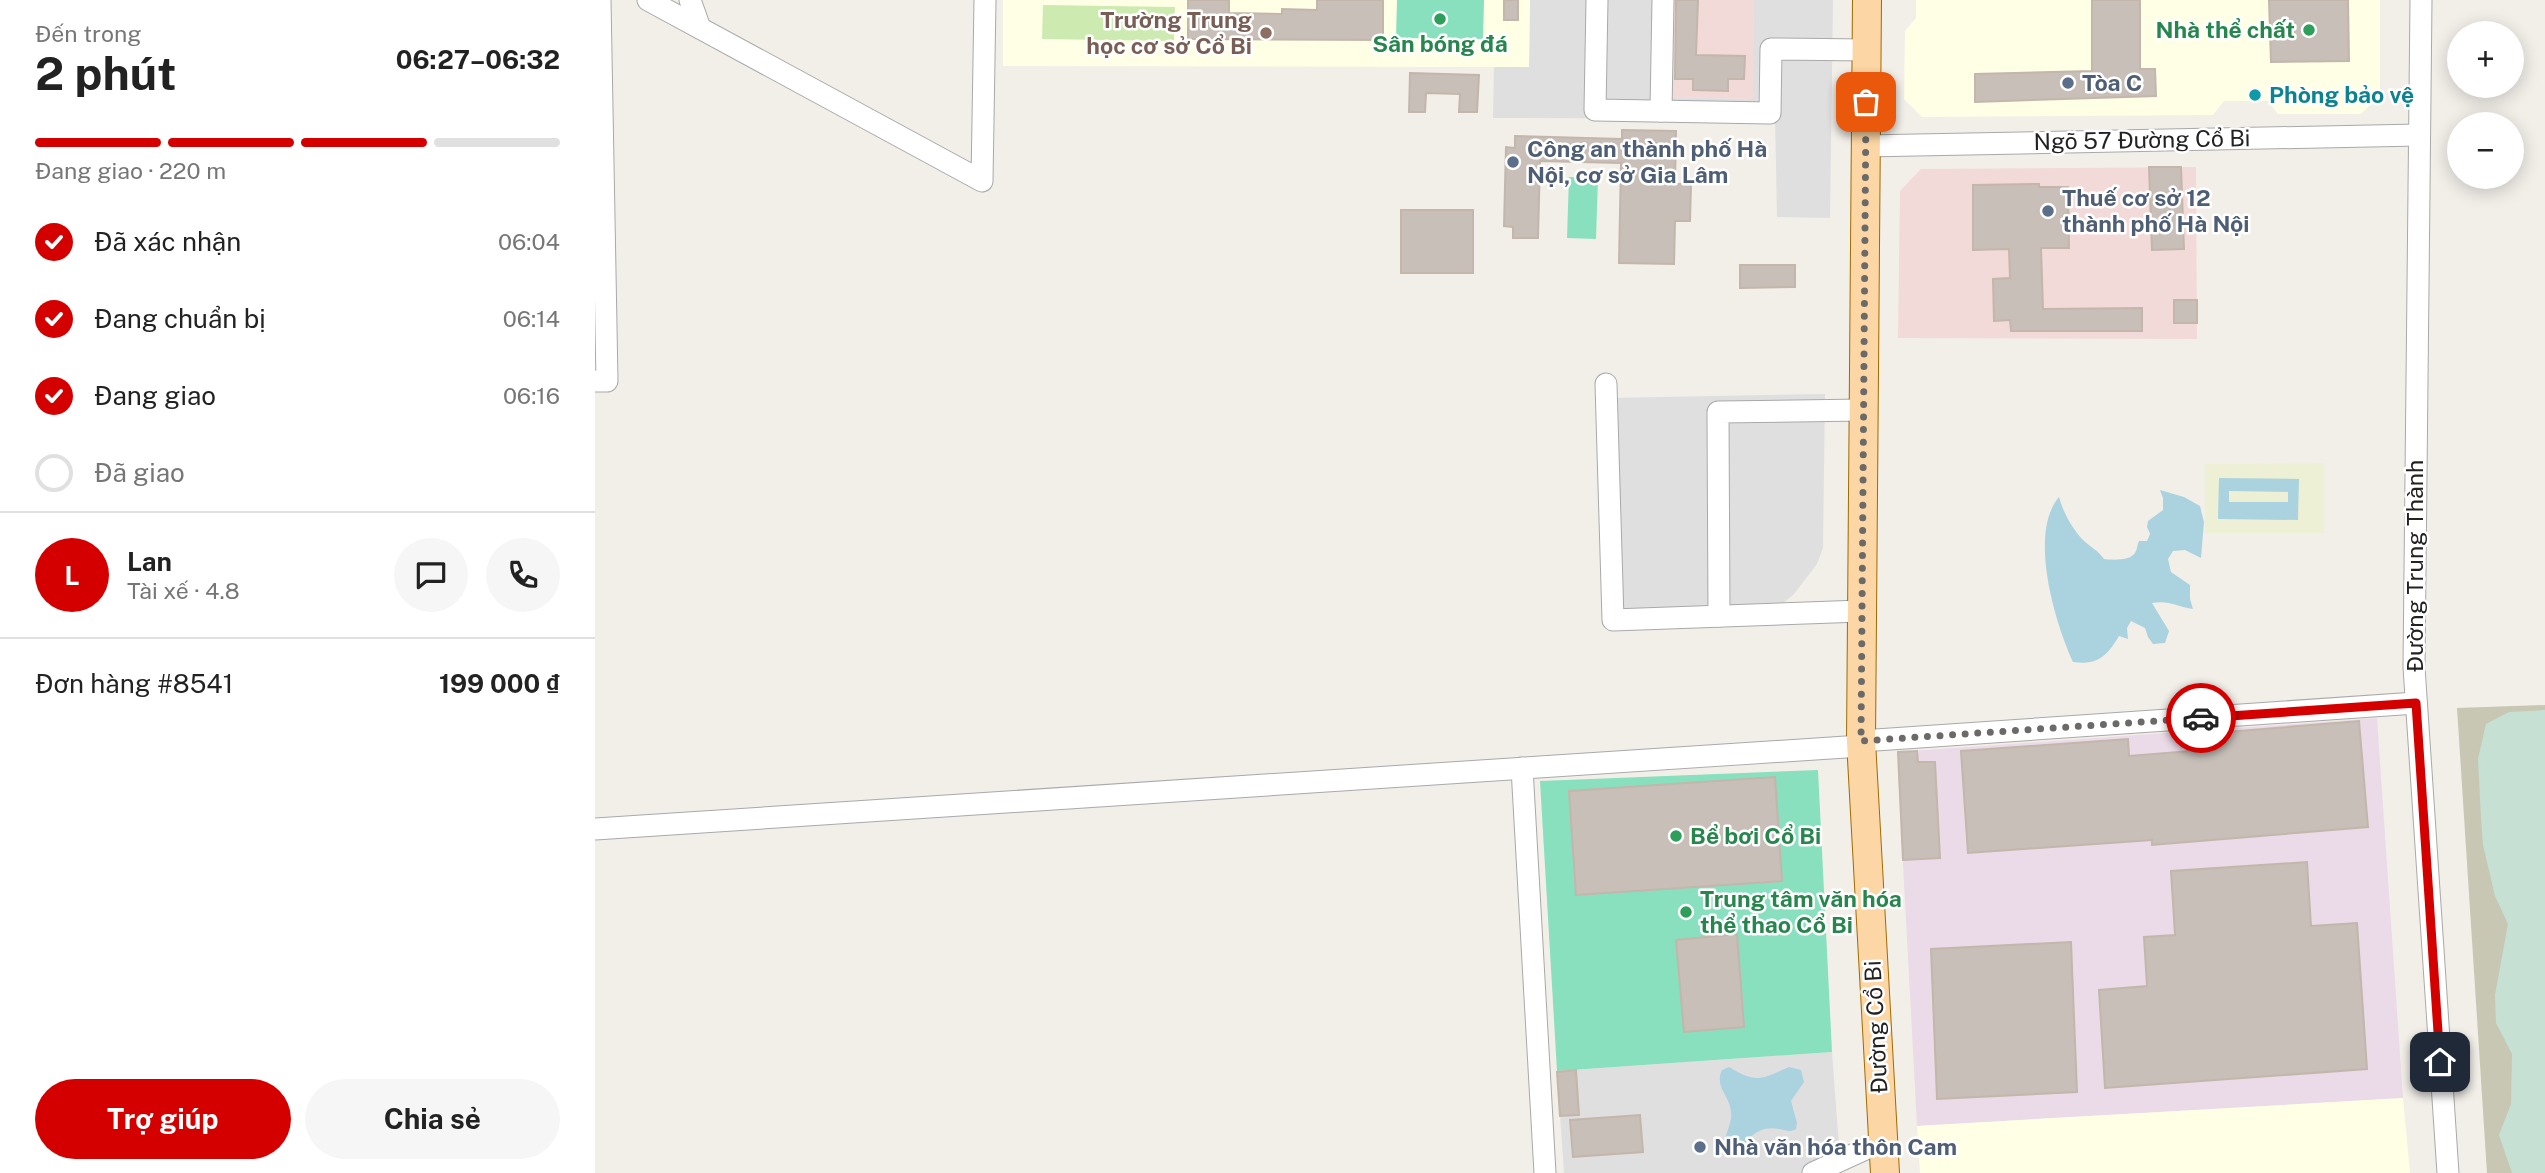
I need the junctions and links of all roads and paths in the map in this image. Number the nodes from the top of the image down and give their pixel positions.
1 (600, 0) edge
2 (648, 0) edge
3 (690, 0) edge
4 (985, 0) edge
5 (1597, 0) edge
6 (1663, 0) edge
7 (1867, 0) edge
8 (2421, 0) edge
9 (699, 28) junction
10 (1866, 50) junction
11 (1661, 111) junction
12 (2419, 135) junction
13 (1865, 145) junction
14 (600, 248) edge
15 (595, 381) edge
16 (1606, 384) dead end
17 (1863, 410) junction
18 (1861, 611) junction
19 (1719, 616) junction
20 (2416, 703) junction
21 (1861, 744) junction
22 (1523, 768) junction
23 (595, 829) edge
24 (1883, 1141) junction
25 (1545, 1173) edge
26 (1813, 1173) edge
27 (1885, 1173) edge
28 (2448, 1173) edge

1 - 14 street
2 - 9 street
3 - 9 street
4 - 9 street
5 - 11 street
6 - 11 street
7 - 10 main road, Đường Cổ Bi
8 - 12 street, Đường Trung Thành
10 - 11 street
10 - 13 main road, Đường Cổ Bi
12 - 13 street, Ngõ 57 Đường Cổ Bi
12 - 20 street, Đường Trung Thành
13 - 17 main road, Đường Cổ Bi
14 - 15 street
16 - 19 street
17 - 18 main road, Đường Cổ Bi
17 - 19 street
18 - 19 street
18 - 21 main road, Đường Cổ Bi
20 - 21 street
20 - 28 street, Đường Trung Thành
21 - 22 street
21 - 24 main road, Đường Cổ Bi
22 - 23 street
22 - 25 street
24 - 26 street
24 - 27 main road, Đường Cổ Bi

